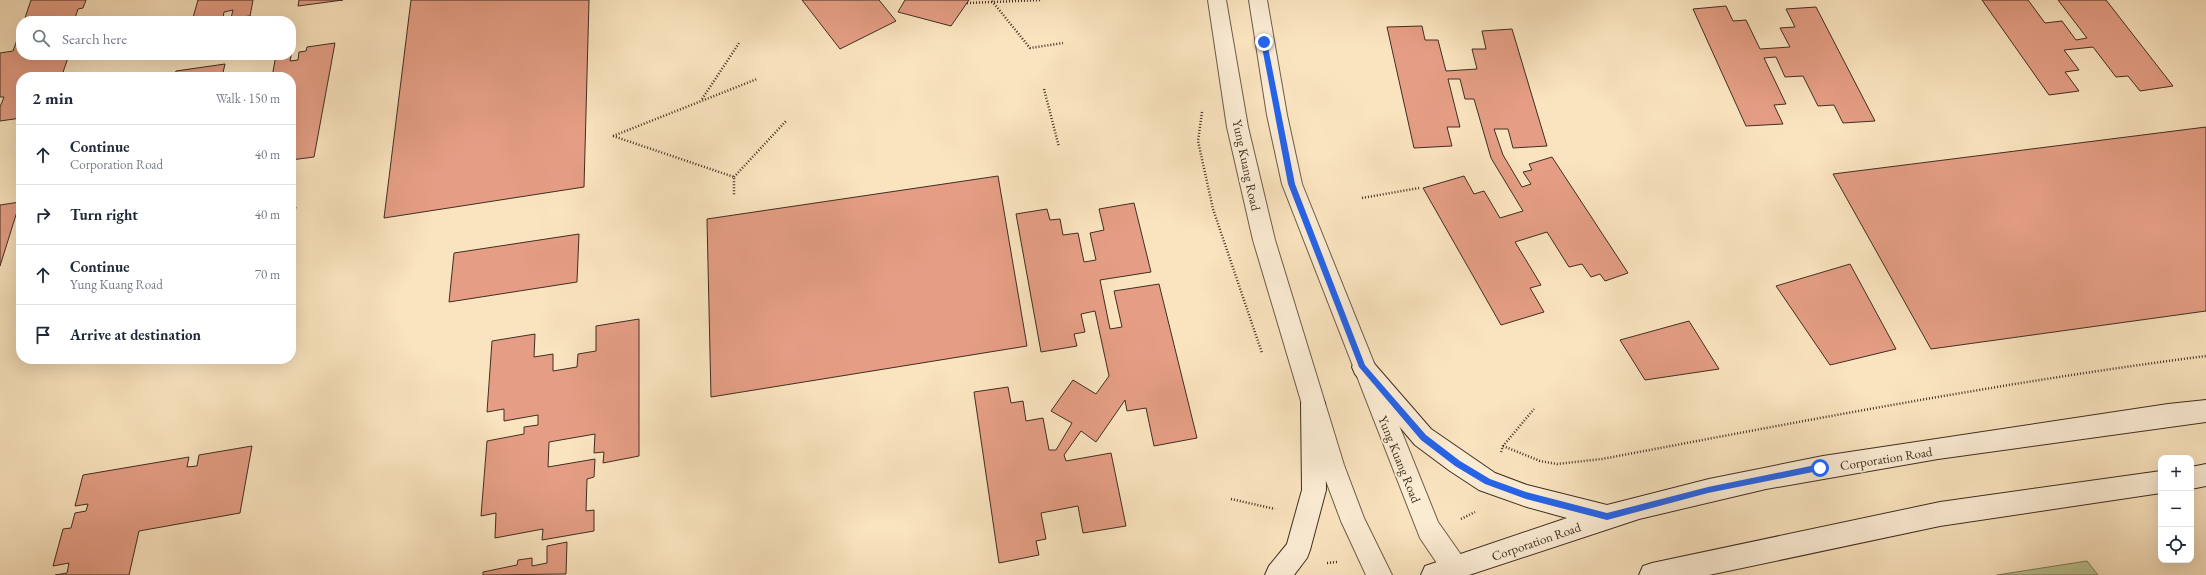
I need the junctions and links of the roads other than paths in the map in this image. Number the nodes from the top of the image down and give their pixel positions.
1 (1217, 0) edge
2 (1258, 0) edge
3 (1363, 367) junction
4 (1313, 403) junction
5 (2206, 411) edge
6 (2206, 475) edge
7 (2194, 477) edge
8 (2158, 482) edge
9 (1607, 517) junction
10 (1449, 573) edge
11 (1278, 575) edge
12 (1379, 575) edge
13 (1652, 575) edge

1 - 4 main road, Yung Kuang Road
2 - 3 main road, Yung Kuang Road
3 - 9 main road
3 - 10 main road, Yung Kuang Road
4 - 11 main road
4 - 12 main road, Yung Kuang Road
5 - 9 main road, Corporation Road
6 - 7 main road
8 - 13 main road
9 - 10 main road, Corporation Road

